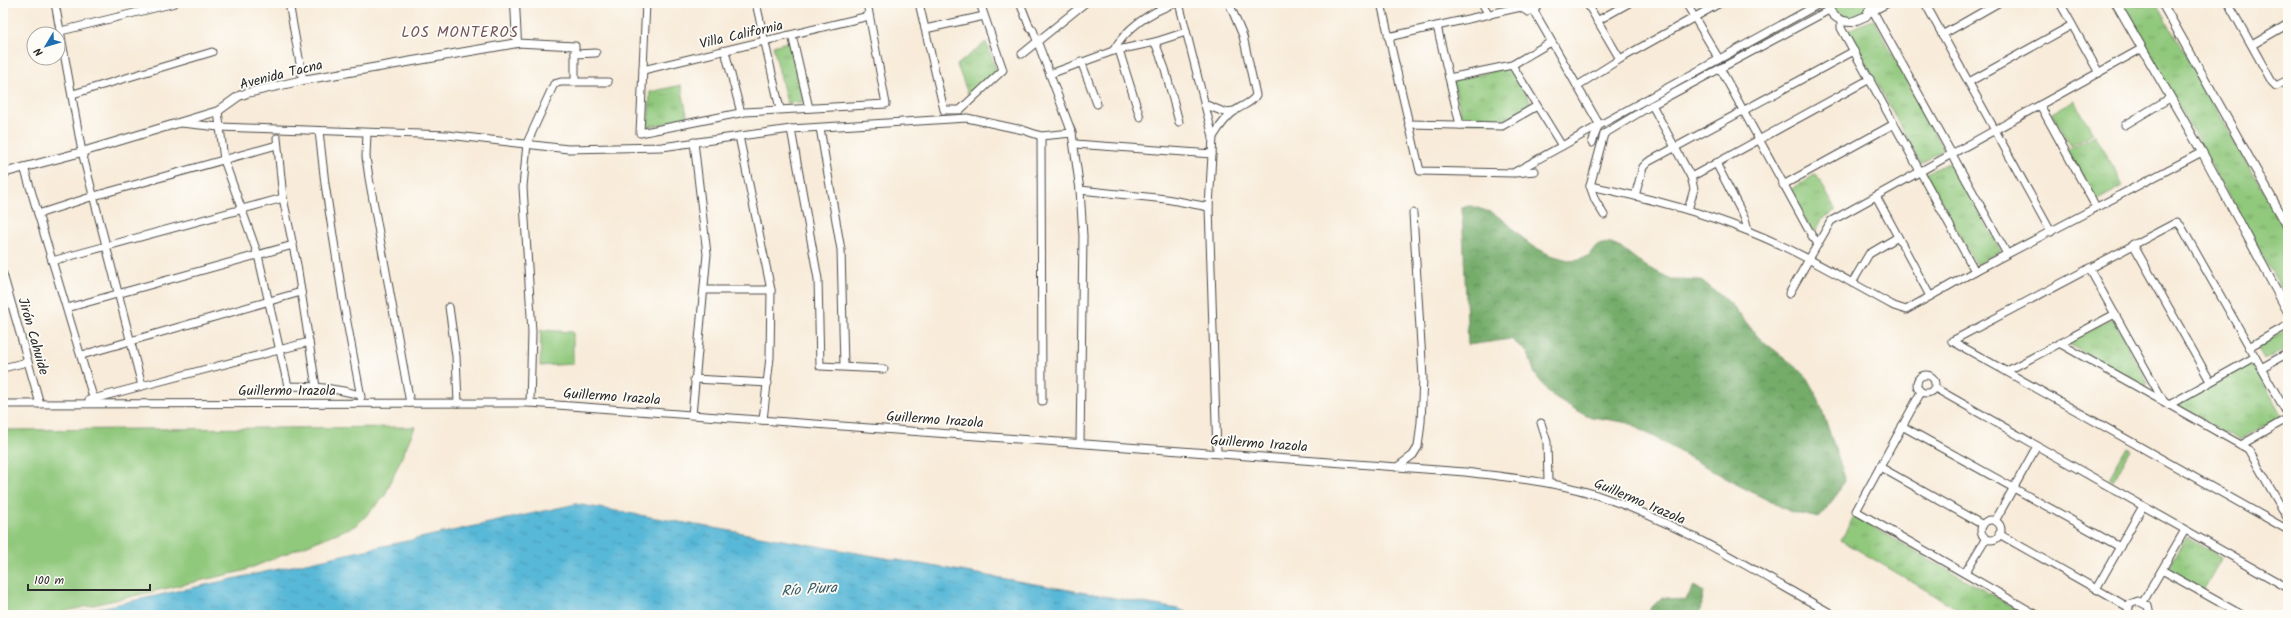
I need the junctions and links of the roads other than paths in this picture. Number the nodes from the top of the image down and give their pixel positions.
1 (55, 3) edge
2 (175, 3) edge
3 (289, 3) edge
4 (515, 3) edge
5 (646, 3) edge
6 (756, 3) edge
7 (867, 3) edge
8 (919, 3) edge
9 (980, 3) edge
10 (1020, 3) edge
11 (1085, 3) edge
12 (1176, 3) edge
13 (1179, 3) edge
14 (1229, 3) edge
15 (1381, 3) edge
16 (1482, 3) edge
17 (1537, 3) edge
18 (1586, 3) edge
19 (1629, 3) edge
20 (1686, 3) edge
21 (1720, 3) edge
22 (1887, 3) edge
23 (1925, 3) edge
24 (1998, 3) edge
25 (2060, 3) edge
26 (2116, 3) edge
27 (2162, 3) edge
28 (2228, 3) edge
29 (1817, 4) edge
30 (1521, 5) edge
31 (1828, 6) edge
32 (1872, 9) edge
33 (1534, 11) junction
34 (1489, 15) junction
35 (869, 16) junction
36 (984, 16) junction
37 (1695, 18) junction
38 (1841, 20) junction
39 (1597, 21) junction
40 (2288, 24) edge
41 (2072, 25) junction
42 (60, 26) edge
43 (1437, 26) junction
44 (925, 29) junction
45 (66, 30) edge
46 (1186, 32) junction
47 (792, 35) junction
48 (1942, 35) junction
49 (1388, 37) junction
50 (765, 41) junction
51 (1038, 41) junction
52 (1155, 42) junction
53 (1551, 42) junction
54 (517, 43) junction
55 (2252, 45) junction
56 (2141, 49) junction
57 (1116, 50) junction
58 (725, 51) junction
59 (1854, 51) junction
60 (212, 52) dead end
61 (596, 53) dead end
62 (576, 54) junction
63 (1022, 54) dead end
64 (66, 57) edge
65 (1620, 59) junction
66 (1719, 59) junction
67 (1081, 62) junction
68 (1512, 65) junction
69 (1720, 68) junction
70 (643, 70) junction
71 (2099, 72) junction
72 (1050, 74) junction
73 (1449, 78) junction
74 (1870, 79) junction
75 (303, 80) junction
76 (2288, 80) edge
77 (575, 82) junction
78 (608, 82) dead end
79 (1969, 82) junction
80 (1577, 86) junction
81 (73, 94) junction
82 (2170, 98) junction
83 (1097, 104) dead end
84 (1204, 104) junction
85 (1652, 105) junction
86 (2040, 105) junction
87 (1537, 106) junction
88 (809, 108) junction
89 (780, 109) junction
90 (1743, 110) junction
91 (218, 111) junction
92 (1235, 111) junction
93 (741, 113) junction
94 (1140, 117) dead end
95 (1179, 122) dead end
96 (181, 123) junction
97 (1409, 124) junction
98 (1599, 124) junction
99 (1894, 124) junction
100 (1460, 125) junction
101 (2125, 125) dead end
102 (219, 127) junction
103 (820, 128) junction
104 (791, 129) junction
105 (1995, 130) junction
106 (319, 131) junction
107 (367, 133) junction
108 (1072, 133) junction
109 (739, 136) junction
110 (1041, 136) junction
111 (1213, 137) junction
112 (1759, 140) junction
113 (694, 142) junction
114 (527, 143) junction
115 (1592, 143) dead end
116 (1074, 144) junction
117 (1562, 146) junction
118 (1674, 147) junction
119 (82, 152) junction
120 (2202, 152) junction
121 (1212, 154) junction
122 (1952, 154) junction
123 (224, 160) junction
124 (1716, 163) junction
125 (24, 168) junction
126 (1535, 171) dead end
127 (1921, 172) junction
128 (3, 173) edge
129 (1513, 173) junction
130 (1691, 177) junction
131 (1783, 184) junction
132 (1590, 186) junction
133 (1080, 190) junction
134 (94, 196) junction
135 (1635, 196) junction
136 (1876, 196) junction
137 (283, 198) junction
138 (1209, 207) junction
139 (2096, 207) junction
140 (241, 209) junction
141 (1688, 210) junction
142 (1413, 213) dead end
143 (38, 214) junction
144 (1604, 215) dead end
145 (2288, 227) edge
146 (1748, 230) junction
147 (2050, 232) junction
148 (1898, 237) junction
149 (1817, 242) junction
150 (2133, 244) junction
151 (107, 245) junction
152 (293, 245) junction
153 (2007, 254) junction
154 (258, 255) junction
155 (1809, 259) junction
156 (52, 261) junction
157 (2089, 268) junction
158 (1975, 271) junction
159 (3, 274) edge
160 (1852, 283) junction
161 (705, 290) junction
162 (771, 290) junction
163 (301, 292) junction
164 (119, 293) junction
165 (1789, 294) dead end
166 (1930, 296) junction
167 (270, 301) junction
168 (448, 307) dead end
169 (67, 308) junction
170 (2288, 312) edge
171 (2115, 314) junction
172 (2288, 325) edge
173 (131, 342) junction
174 (309, 342) junction
175 (2059, 343) junction
176 (2249, 346) junction
177 (280, 348) junction
178 (2288, 353) edge
179 (82, 355) junction
180 (2255, 357) junction
181 (27, 362) junction
182 (844, 366) junction
183 (3, 368) edge
184 (2261, 368) junction
185 (884, 369) dead end
186 (2007, 371) junction
187 (694, 379) junction
188 (2210, 381) junction
189 (768, 383) junction
190 (142, 386) junction
191 (316, 387) junction
192 (1935, 388) junction
193 (1921, 392) junction
194 (360, 395) junction
195 (93, 397) junction
196 (1042, 401) dead end
197 (362, 403) junction
198 (410, 403) junction
199 (458, 403) junction
200 (530, 403) junction
201 (2166, 403) junction
202 (3, 404) edge
203 (40, 404) junction
204 (83, 404) junction
205 (692, 415) junction
206 (2288, 416) edge
207 (763, 420) junction
208 (1541, 422) dead end
209 (1902, 426) junction
210 (1080, 443) junction
211 (2241, 445) junction
212 (2037, 446) junction
213 (1217, 453) junction
214 (1397, 467) junction
215 (1880, 467) junction
216 (1548, 482) junction
217 (2014, 488) junction
218 (2143, 506) junction
219 (2288, 519) edge
220 (1995, 521) junction
221 (1983, 525) junction
222 (2185, 530) junction
223 (2288, 530) edge
224 (1999, 534) junction
225 (1986, 538) junction
226 (2120, 547) junction
227 (2162, 570) junction
228 (1965, 573) junction
229 (2288, 588) edge
230 (2096, 589) junction
231 (2143, 602) junction
232 (2128, 611) edge
233 (1834, 615) edge
234 (2037, 615) edge
235 (2150, 615) edge
236 (2242, 615) edge

1 - 42 street
2 - 45 street
3 - 75 street
4 - 54 street
5 - 70 street
6 - 50 street
7 - 35 street
8 - 44 street
9 - 36 street
10 - 51 street
11 - 51 street
12 - 57 street
13 - 46 street
14 - 92 street
15 - 49 street
16 - 34 street
17 - 33 street
18 - 39 street
19 - 39 street
20 - 37 street
21 - 37 street
22 - 32 street
23 - 48 street
24 - 48 street
25 - 41 street
26 - 56 street
27 - 145 street
28 - 55 street
29 - 66 street
30 - 33 street
30 - 34 street
31 - 38 street
31 - 69 street
32 - 38 street
32 - 122 street
33 - 53 street
34 - 43 street
35 - 47 street, Villa California
35 - 88 street
36 - 44 street
36 - 44 street
37 - 65 street
37 - 66 street
38 - 59 street
39 - 65 street
40 - 55 street
41 - 71 street
41 - 79 street
43 - 49 street
43 - 73 street
46 - 52 street
46 - 84 street
47 - 50 street, Villa California
47 - 88 street
48 - 79 street
49 - 97 street
50 - 58 street, Villa California
50 - 89 street
51 - 63 street
51 - 72 street
52 - 57 street
52 - 95 street
53 - 68 street
53 - 80 street
54 - 62 street, Avenida Tacna
54 - 75 street, Avenida Tacna
55 - 76 street
56 - 71 street
56 - 82 street
57 - 67 street
57 - 94 street
58 - 70 street, Villa California
58 - 93 street
59 - 74 street
59 - 90 street
60 - 81 street
61 - 62 street
62 - 77 street
64 - 81 street
65 - 80 street
66 - 98 street
67 - 72 street
67 - 83 street
68 - 73 street
68 - 87 street
69 - 85 street
69 - 90 street
70 - 93 street
71 - 86 street
72 - 108 street
73 - 100 street
74 - 99 street
74 - 112 street
75 - 91 street, Avenida Tacna
77 - 78 street
77 - 114 street
79 - 105 street
80 - 98 street
81 - 119 street
82 - 101 street
82 - 120 street
84 - 92 street
84 - 111 street
85 - 118 street
85 - 132 street
86 - 105 street
86 - 139 street
87 - 100 street
87 - 117 street
88 - 89 street
89 - 93 street
90 - 112 street
90 - 118 street
91 - 96 street, Avenida Tacna
91 - 102 street
92 - 111 street
96 - 102 street
96 - 119 street, Avenida Tacna
97 - 100 street
97 - 129 street
98 - 115 street
98 - 117 street
99 - 127 street
99 - 131 street
102 - 106 street
102 - 123 street
103 - 104 street
103 - 110 street
103 - 182 street
104 - 109 street
104 - 182 street
105 - 122 street
105 - 147 street
106 - 107 street
106 - 194 street
107 - 114 street
107 - 198 street
108 - 110 street
108 - 116 street
109 - 113 street
109 - 162 street
110 - 196 street
111 - 121 street
112 - 124 street
112 - 131 street
113 - 114 street
113 - 161 street
114 - 200 street
116 - 121 street
116 - 133 street
117 - 129 street
118 - 130 street
118 - 135 street
119 - 125 street, Avenida Tacna
119 - 134 street
120 - 139 street
120 - 170 street
121 - 138 street
122 - 127 street
122 - 153 street
123 - 134 street
123 - 137 street
123 - 140 street
124 - 130 street
124 - 146 street
125 - 128 street, Avenida Tacna
125 - 143 street
126 - 129 street
127 - 136 street
127 - 158 street
130 - 141 street
131 - 149 street
132 - 135 street
132 - 144 street
133 - 138 street
133 - 210 street
134 - 143 street
134 - 151 street
135 - 141 street
136 - 148 street
136 - 149 street
137 - 140 street
137 - 152 street
138 - 213 street
139 - 147 street
140 - 151 street
140 - 154 street
141 - 146 street
142 - 214 street
143 - 156 street
146 - 155 street
147 - 153 street
148 - 160 street
148 - 166 street
149 - 155 street
150 - 157 street
150 - 176 street
150 - 188 street
151 - 156 street
151 - 164 street
152 - 154 street
152 - 163 street
153 - 158 street
154 - 164 street
154 - 167 street
155 - 160 street
155 - 165 street
156 - 169 street
157 - 171 street
157 - 186 street
158 - 166 street
159 - 181 street, Jirón Cahuide
160 - 166 street
161 - 162 street
161 - 187 street
162 - 189 street
163 - 167 street
163 - 174 street
164 - 169 street
164 - 173 street
167 - 173 street
167 - 177 street
168 - 199 street
169 - 179 street
171 - 175 street
171 - 201 street
172 - 176 street
173 - 179 street
173 - 190 street
174 - 177 street
174 - 191 street
175 - 186 street
175 - 201 street
176 - 180 street
177 - 190 street
177 - 191 street
178 - 184 street
179 - 195 street
180 - 184 street
180 - 188 street
181 - 183 street
181 - 203 street, Jirón Cahuide
182 - 185 street
184 - 206 street
186 - 223 street
187 - 189 street
187 - 205 street
188 - 201 street
189 - 207 street
190 - 195 street
191 - 194 street
192 - 193 street
192 - 193 street
192 - 212 street
193 - 209 street
194 - 197 street
195 - 204 street
197 - 198 street, Guillermo Irazola
197 - 204 street, Guillermo Irazola
198 - 199 street, Guillermo Irazola
199 - 200 street, Guillermo Irazola
200 - 205 street, Guillermo Irazola
201 - 211 street
202 - 203 street, Guillermo Irazola
203 - 204 street, Guillermo Irazola
205 - 207 street, Guillermo Irazola
206 - 211 street
207 - 210 street, Guillermo Irazola
208 - 216 street
209 - 215 street
209 - 217 street
210 - 213 street, Guillermo Irazola
211 - 219 street
212 - 217 street
212 - 218 street
213 - 214 street, Guillermo Irazola
214 - 216 street, Guillermo Irazola
215 - 221 street
215 - 228 street
216 - 233 street, Guillermo Irazola
217 - 220 street
217 - 226 street
218 - 222 street
218 - 226 street
220 - 221 street
220 - 224 street
221 - 225 street
222 - 227 street
222 - 229 street
224 - 225 street
224 - 230 street
225 - 228 street
226 - 230 street
227 - 231 street
227 - 236 street
228 - 234 street
230 - 232 street
231 - 232 street
231 - 235 street

